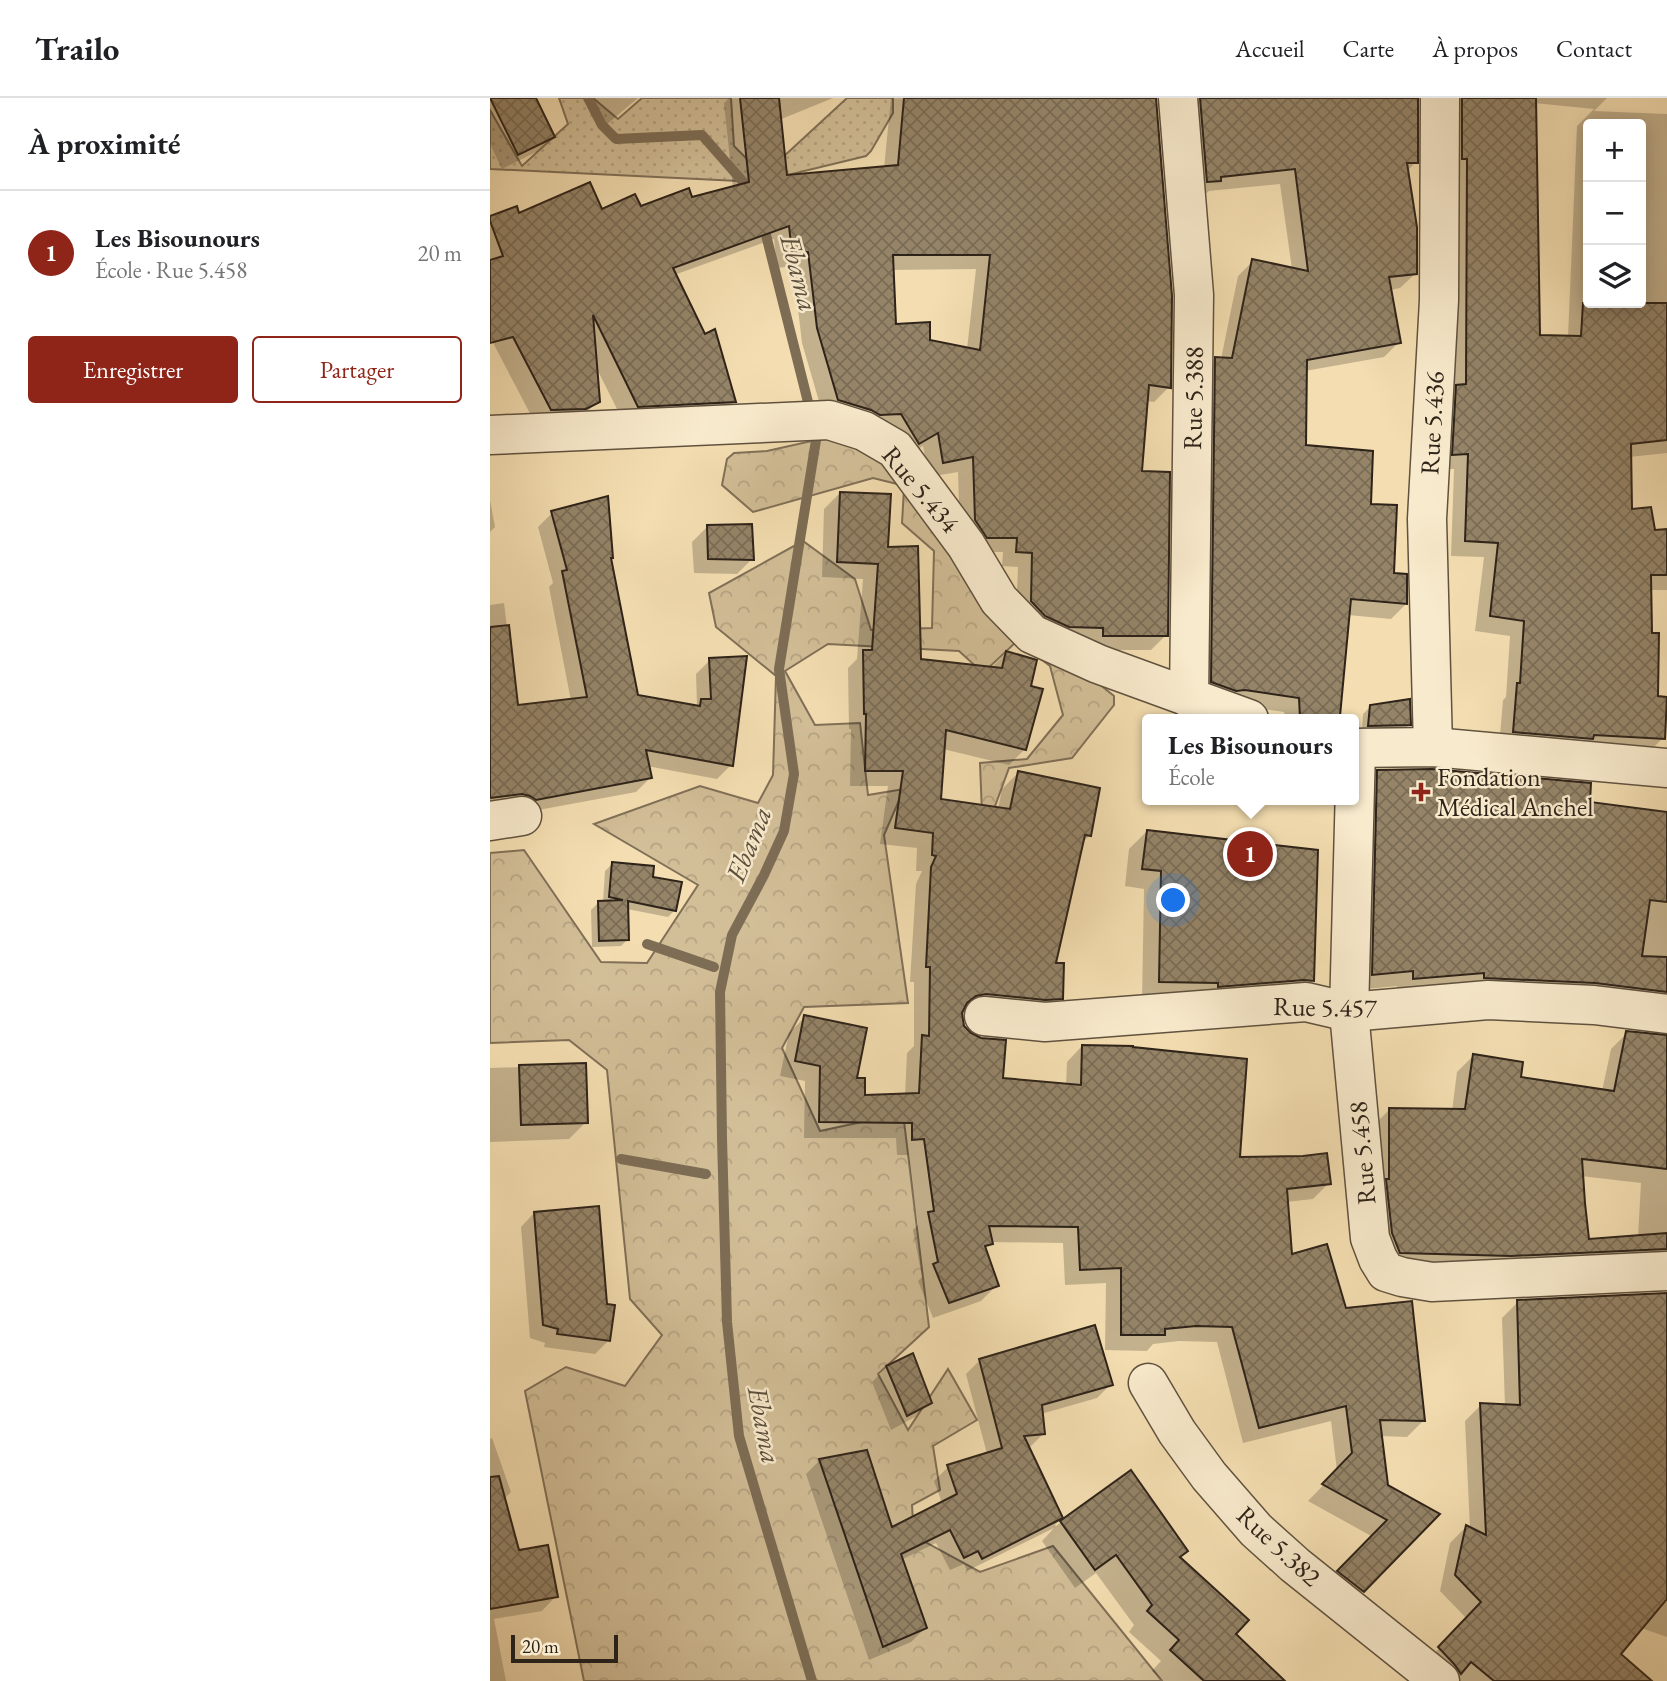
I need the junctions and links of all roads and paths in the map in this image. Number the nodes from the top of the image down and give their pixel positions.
1 (1178, 98) edge
2 (1440, 98) edge
3 (490, 435) edge
4 (1189, 698) junction
5 (1235, 714) edge
6 (1433, 747) junction
7 (1359, 749) edge
8 (1667, 768) edge
9 (1354, 805) edge
10 (1349, 1012) junction
11 (1667, 1014) edge
12 (984, 1016) dead end
13 (1667, 1271) edge
14 (1147, 1383) dead end
15 (1440, 1681) edge

1 - 4 street, Rue 5.388
2 - 6 street, Rue 5.436
3 - 4 street, Rue 5.434
4 - 5 street, Rue 5.434
6 - 7 street
6 - 8 street
9 - 10 street, Rue 5.458
10 - 11 street, Rue 5.457
10 - 12 street, Rue 5.457
10 - 13 street, Rue 5.458
14 - 15 street, Rue 5.382

